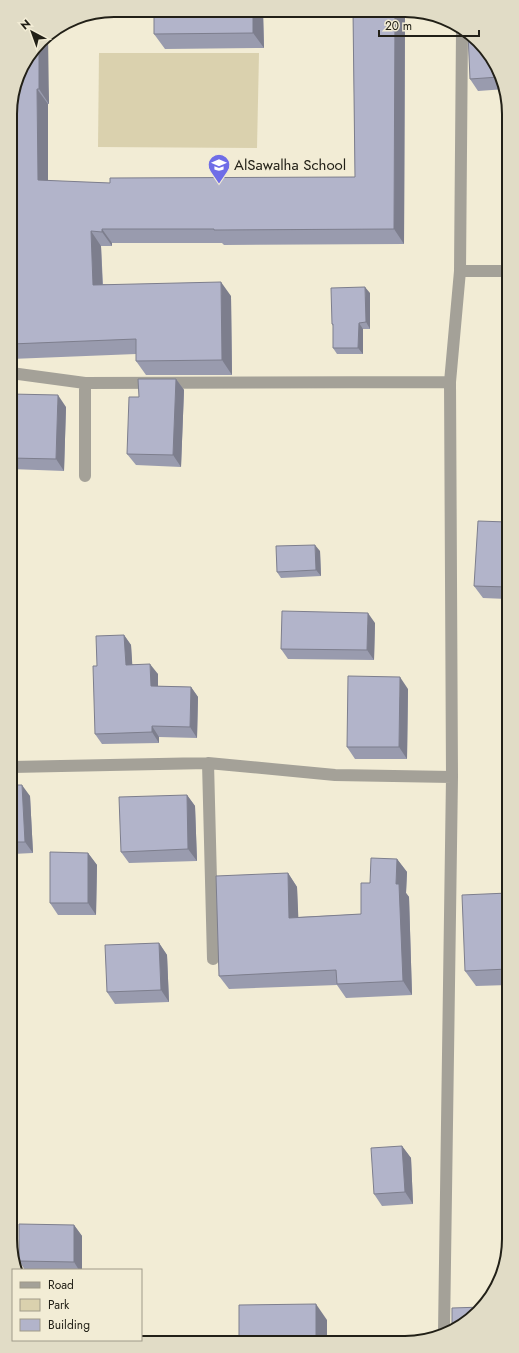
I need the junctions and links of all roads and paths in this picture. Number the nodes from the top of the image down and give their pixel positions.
1 (462, 35) edge
2 (460, 271) junction
3 (502, 271) edge
4 (17, 374) edge
5 (450, 382) junction
6 (85, 383) junction
7 (85, 476) dead end
8 (208, 763) junction
9 (17, 767) edge
10 (452, 777) junction
11 (213, 959) dead end
12 (444, 1328) edge

1 - 2 street
2 - 3 street
2 - 5 street
4 - 6 street
5 - 6 street
5 - 10 street
6 - 7 street
8 - 9 street
8 - 10 street
8 - 11 street
10 - 12 street

